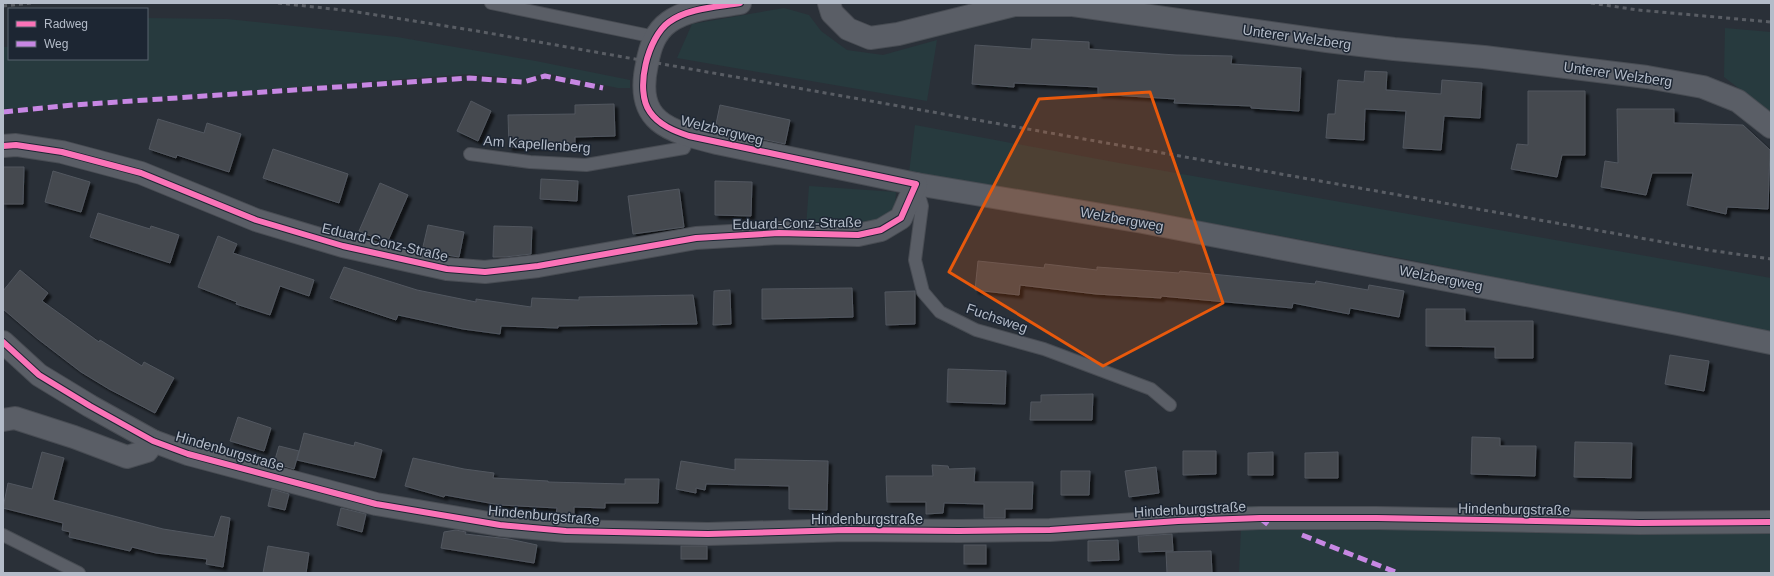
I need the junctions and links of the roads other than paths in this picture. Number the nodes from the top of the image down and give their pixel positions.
1 (491, 3) edge
2 (740, 3) edge
3 (829, 3) edge
4 (655, 37) junction
5 (1771, 127) edge
6 (688, 136) junction
7 (3, 146) edge
8 (470, 154) dead end
9 (916, 184) junction
10 (3, 342) edge
11 (1771, 343) edge
12 (1170, 405) dead end
13 (3, 420) edge
14 (153, 441) junction
15 (1771, 522) edge
16 (3, 535) edge
17 (79, 573) edge

1 - 4 lane
2 - 4 street, Welzbergweg
3 - 5 street, Unterer Welzberg
4 - 6 street, Welzbergweg
6 - 8 lane, Am Kapellenberg
6 - 9 street, Welzbergweg
7 - 9 street, Eduard-Conz-Straße
9 - 11 street, Welzbergweg
9 - 12 lane, Fuchsweg
10 - 14 street, Hindenburgstraße
13 - 14 street
14 - 15 street, Hindenburgstraße
16 - 17 lane

